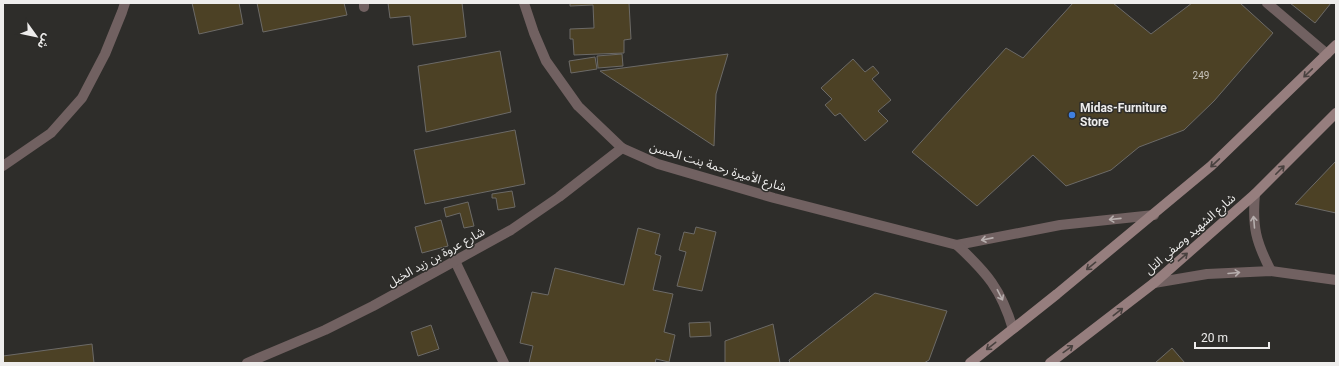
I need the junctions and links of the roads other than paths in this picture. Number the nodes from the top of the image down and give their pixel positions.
1 (124, 3) edge
2 (524, 3) edge
3 (1267, 3) edge
4 (1336, 45) edge
5 (1327, 54) junction
6 (1336, 113) edge
7 (622, 148) junction
8 (3, 166) edge
9 (1255, 194) junction
10 (1154, 215) junction
11 (957, 245) junction
12 (455, 261) junction
13 (1271, 271) junction
14 (1336, 280) edge
15 (1154, 283) junction
16 (1013, 329) junction
17 (247, 363) edge
18 (504, 363) edge
19 (970, 363) edge
20 (1050, 363) edge

1 - 8 street
2 - 7 street, شارع الأميرة رحمة بنت الحسن
3 - 5 street
4 - 5 main road
5 -> 10 main road
9 -> 6 main road, شارع الشهيد وصفي التل
7 - 11 street, شارع الأميرة رحمة بنت الحسن
7 - 12 street, شارع عروة بن زيد الخيل
13 -> 9 street
15 -> 9 main road, شارع الشهيد وصفي التل
10 -> 11 street, شارع الأميرة رحمة بنت الحسن
10 -> 16 main road
11 -> 16 street, شارع الأميرة رحمة بنت الحسن
12 - 17 street, شارع عروة بن زيد الخيل
12 - 18 street
13 - 14 street
15 -> 13 street
20 -> 15 main road, شارع الشهيد وصفي التل
16 -> 19 main road

